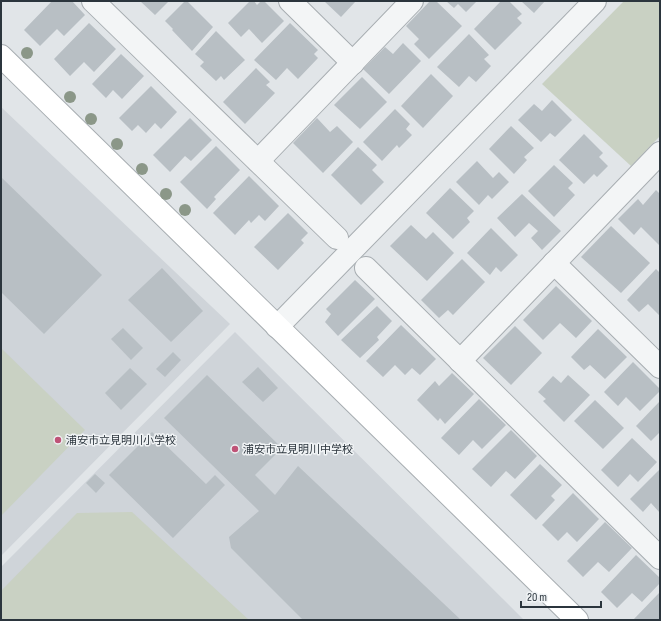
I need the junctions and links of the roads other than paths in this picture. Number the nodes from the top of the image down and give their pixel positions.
1 (93, 1) edge
2 (290, 1) edge
3 (412, 1) edge
4 (595, 1) edge
5 (1, 56) edge
6 (353, 63) junction
7 (258, 161) junction
8 (656, 164) edge
9 (337, 238) dead end
10 (554, 264) junction
11 (366, 268) dead end
12 (277, 327) junction
13 (460, 361) junction
14 (660, 367) edge
15 (660, 558) edge
16 (577, 620) edge

1 - 7 street
2 - 6 street
3 - 6 street
4 - 12 street
5 - 12 street
6 - 7 street
7 - 9 street
8 - 10 street
10 - 13 street
10 - 14 street
11 - 13 street
12 - 16 street
13 - 15 street

